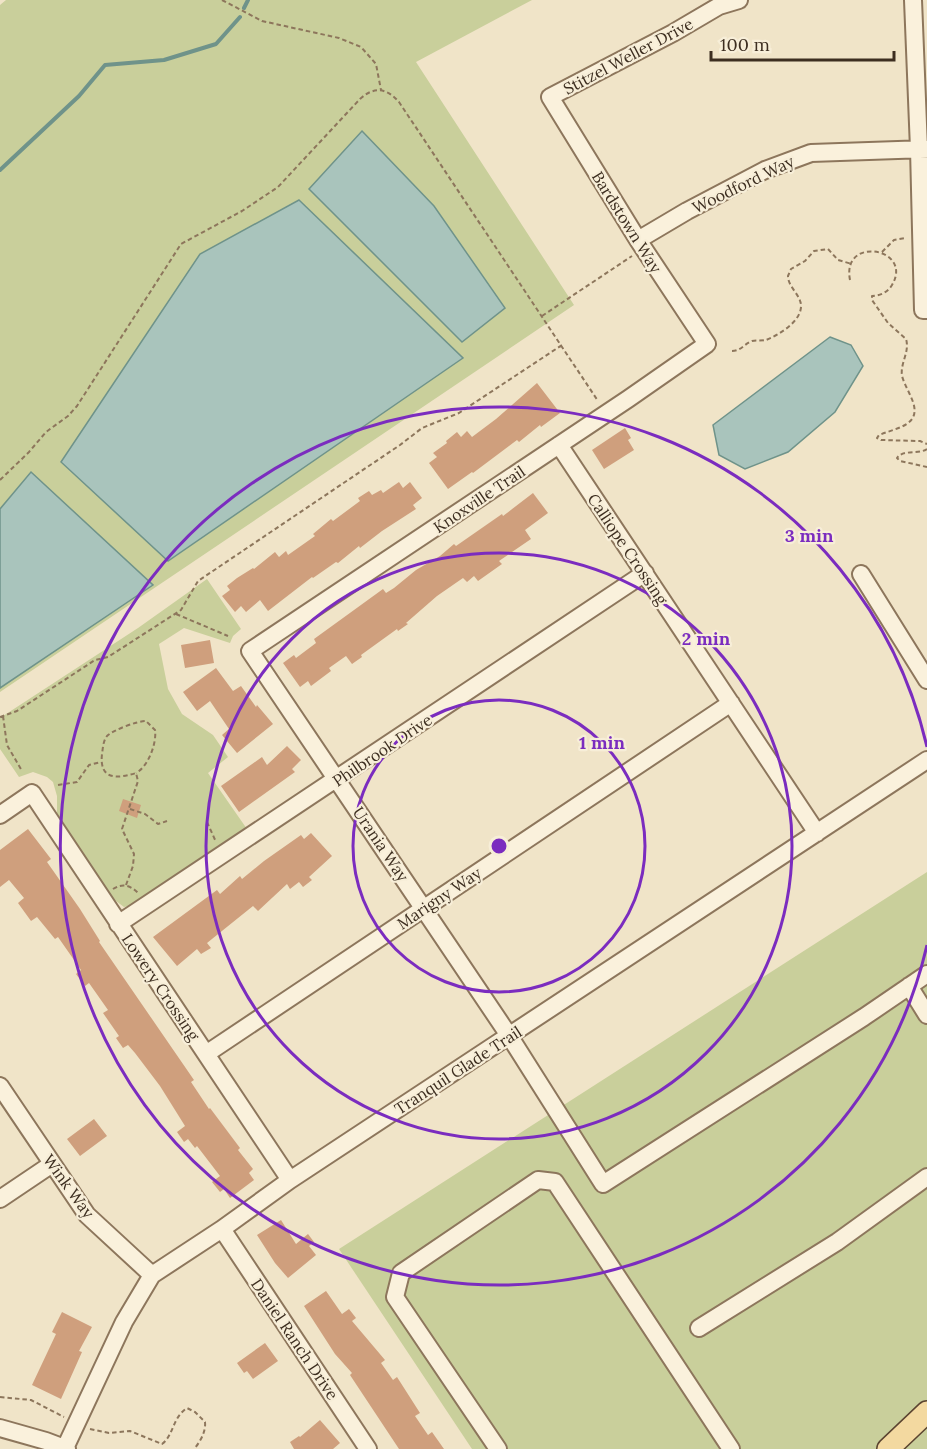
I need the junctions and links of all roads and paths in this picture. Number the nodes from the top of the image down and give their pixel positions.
1 (222, 0) edge
2 (739, 0) edge
3 (913, 0) edge
4 (381, 90) junction
5 (550, 97) joint
6 (923, 149) edge
7 (906, 238) dead end
8 (635, 248) junction
9 (882, 252) junction
10 (852, 264) junction
11 (850, 280) dead end
12 (925, 310) edge
13 (542, 316) junction
14 (707, 344) joint
15 (562, 345) junction
16 (732, 351) dead end
17 (600, 403) dead end
18 (559, 446) junction
19 (927, 447) edge
20 (927, 467) edge
21 (0, 480) edge
22 (645, 573) junction
23 (861, 574) dead end
24 (175, 613) junction
25 (228, 636) dead end
26 (250, 651) joint
27 (927, 680) edge
28 (731, 703) junction
29 (2, 717) edge
30 (927, 760) edge
31 (101, 762) junction
32 (22, 771) dead end
33 (136, 773) junction
34 (338, 780) junction
35 (58, 785) dead end
36 (130, 809) junction
37 (0, 815) edge
38 (167, 821) dead end
39 (207, 822) dead end
40 (817, 832) junction
41 (217, 845) dead end
42 (126, 885) junction
43 (111, 890) dead end
44 (141, 896) dead end
45 (424, 908) junction
46 (118, 924) junction
47 (927, 974) edge
48 (909, 986) junction
49 (927, 1016) edge
50 (510, 1037) junction
51 (206, 1054) junction
52 (0, 1086) edge
53 (52, 1164) junction
54 (927, 1177) edge
55 (290, 1180) junction
56 (0, 1199) edge
57 (222, 1229) junction
58 (152, 1275) junction
59 (699, 1328) dead end
60 (0, 1397) edge
61 (927, 1412) edge
62 (69, 1419) dead end
63 (0, 1428) edge
64 (87, 1428) dead end
65 (66, 1449) edge
66 (194, 1449) edge
67 (368, 1449) edge
68 (498, 1449) edge
69 (731, 1449) edge
70 (888, 1449) edge

1 - 4 path
2 - 5 street, Stitzel Weller Drive
3 - 6 street
4 - 13 path
4 - 21 path
5 - 8 street, Bardstown Way
6 - 8 street, Woodford Way
6 - 12 street
7 - 9 path
8 - 13 path
8 - 14 street, Bardstown Way
9 - 10 path
9 - 19 path
10 - 11 path
10 - 16 path
13 - 15 path
14 - 18 street, Knoxville Trail
15 - 17 path
15 - 24 path
18 - 22 street, Calliope Crossing
18 - 26 street, Knoxville Trail
19 - 20 path
22 - 28 street, Calliope Crossing
22 - 34 street, Philbrook Drive
23 - 27 street
24 - 25 path
24 - 29 path
26 - 34 street, Urania Way
28 - 40 street, Calliope Crossing
28 - 45 street, Marigny Way
29 - 32 path
30 - 40 street, Tranquil Glade Trail
31 - 33 path
31 - 33 path
31 - 35 path
33 - 36 path
34 - 45 street, Urania Way
34 - 46 street, Philbrook Drive
36 - 38 path
36 - 42 path
37 - 46 street, Lowery Crossing
39 - 41 path
40 - 50 street, Tranquil Glade Trail
42 - 43 path
42 - 44 path
45 - 50 street, Urania Way
45 - 51 street, Marigny Way
46 - 51 street, Lowery Crossing
47 - 48 street
48 - 49 street
48 - 50 street, Urania Way
50 - 55 street, Tranquil Glade Trail
51 - 55 street, Lowery Crossing
52 - 53 street, Wink Way
53 - 56 street
53 - 58 street, Wink Way
54 - 59 street
55 - 57 street, Tranquil Glade Trail
57 - 58 street, Tranquil Glade Trail
57 - 67 street, Daniel Ranch Drive
58 - 65 street, Tranquil Glade Trail
60 - 62 path
61 - 70 main road
63 - 65 street
64 - 66 path
68 - 69 street

